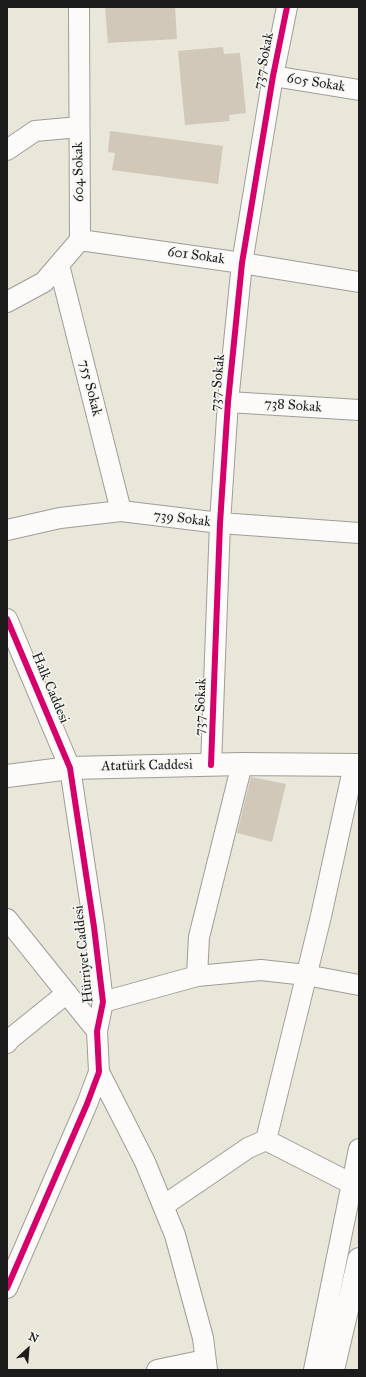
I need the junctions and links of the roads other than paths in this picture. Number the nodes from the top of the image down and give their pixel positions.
1 (79, 7) edge
2 (287, 7) edge
3 (273, 76) junction
4 (359, 90) edge
5 (79, 127) junction
6 (7, 150) edge
7 (80, 240) junction
8 (242, 263) junction
9 (59, 265) junction
10 (359, 282) edge
11 (7, 302) edge
12 (228, 402) junction
13 (359, 410) edge
14 (121, 511) junction
15 (220, 523) junction
16 (7, 530) edge
17 (359, 533) edge
18 (7, 618) edge
19 (242, 764) junction
20 (210, 765) junction
21 (357, 765) edge
22 (70, 768) junction
23 (7, 776) edge
24 (7, 919) edge
25 (306, 975) junction
26 (197, 976) junction
27 (359, 986) edge
28 (67, 993) junction
29 (103, 1002) junction
30 (97, 1031) junction
31 (7, 1043) edge
32 (99, 1072) junction
33 (266, 1140) junction
34 (359, 1149) edge
35 (352, 1184) junction
36 (163, 1206) junction
37 (359, 1259) edge
38 (7, 1288) edge
39 (206, 1365) edge
40 (157, 1370) edge
41 (314, 1370) edge
42 (333, 1370) edge

1 - 5 street, 604 Sokak
2 - 3 street, 737 Sokak
3 - 4 street, 605 Sokak
3 - 8 street, 737 Sokak
5 - 6 street
5 - 7 street, 604 Sokak
7 - 8 street, 601 Sokak
7 - 9 street
8 - 10 street, 601 Sokak
8 - 12 street, 737 Sokak
9 - 11 street
9 - 14 street, 755 Sokak
12 - 13 street, 738 Sokak
12 - 15 street, 737 Sokak
14 - 15 street, 739 Sokak
14 - 16 street, 739 Sokak
15 - 17 street, 739 Sokak
15 - 20 street, 737 Sokak
18 - 22 street, Halk Caddesi
19 - 20 main road, Atatürk Caddesi
19 - 21 main road, Atatürk Caddesi
19 - 26 street
20 - 22 main road, Atatürk Caddesi
21 - 25 street
22 - 23 main road, Atatürk Caddesi
22 - 29 street, Hürriyet Caddesi
24 - 28 street
25 - 26 street
25 - 27 street
25 - 33 street
26 - 29 street
28 - 30 street
28 - 31 street
29 - 30 street, Hürriyet Caddesi
30 - 32 street, Hürriyet Caddesi
32 - 36 street
32 - 38 street, Hürriyet Caddesi
33 - 35 street
33 - 36 street
34 - 35 street
35 - 41 street
36 - 39 street
37 - 42 main road
39 - 40 street

